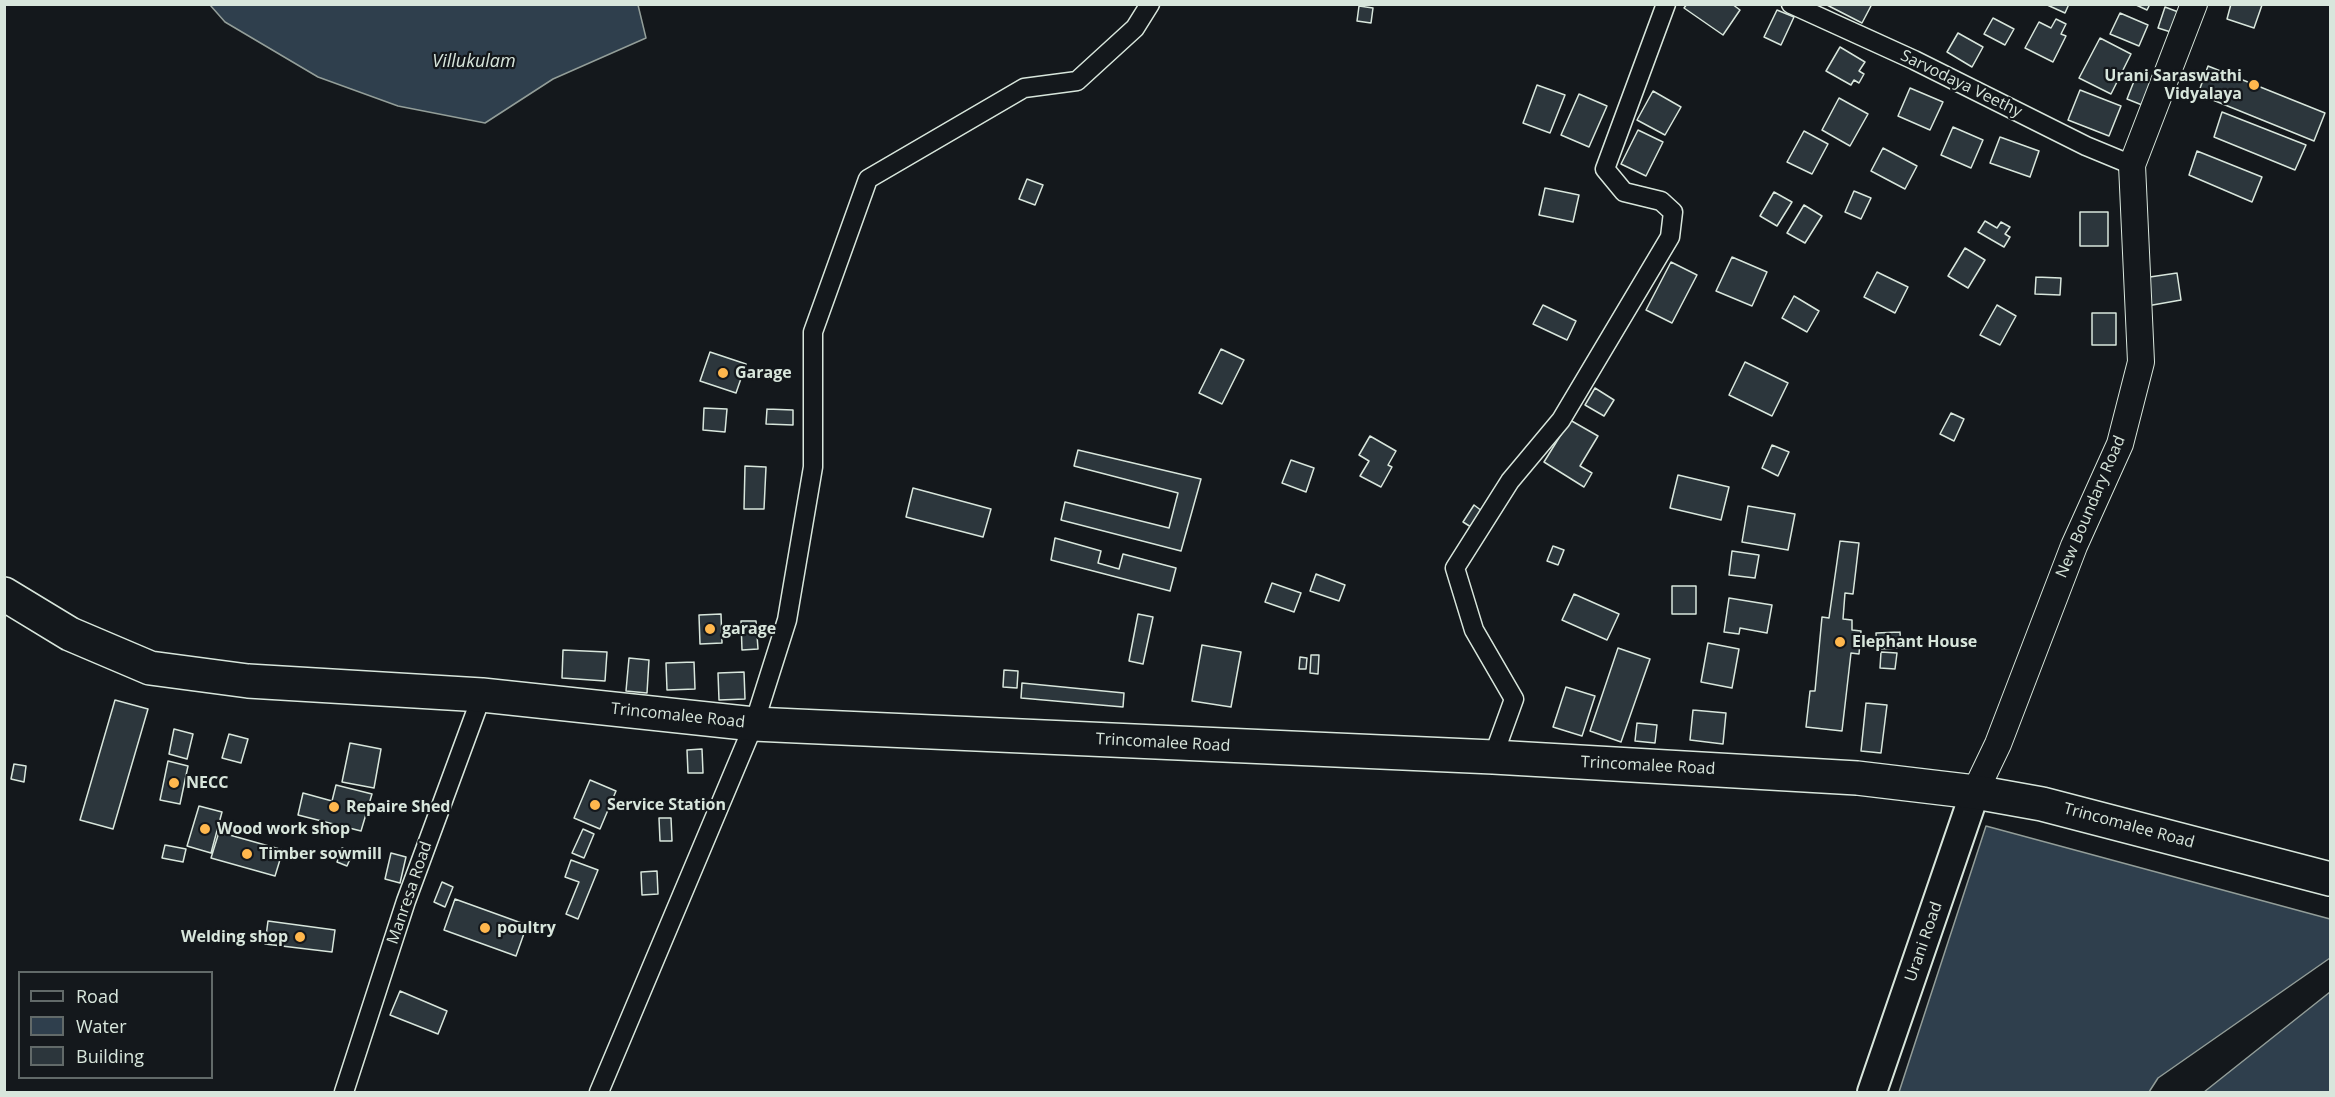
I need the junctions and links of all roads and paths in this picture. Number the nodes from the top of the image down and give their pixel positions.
1 (1150, 4) edge
2 (1666, 4) edge
3 (1791, 4) edge
4 (2194, 4) edge
5 (1814, 9) edge
6 (2132, 165) junction
7 (4, 594) edge
8 (482, 695) junction
9 (754, 724) junction
10 (1492, 757) junction
11 (1975, 792) junction
12 (2331, 879) edge
13 (344, 1092) edge
14 (599, 1092) edge
15 (1872, 1092) edge

1 - 9 street
2 - 10 street
3 - 5 street, Sarvodaya Veethy
4 - 6 main road, New Boundary Road
5 - 6 street, Sarvodaya Veethy
6 - 11 main road, New Boundary Road
7 - 8 highway, Trincomalee Road
8 - 9 highway, Trincomalee Road
8 - 13 street, Manresa Road
9 - 10 highway, Trincomalee Road
9 - 14 street
10 - 11 highway, Trincomalee Road
11 - 12 highway, Trincomalee Road
11 - 15 main road, Urani Road

